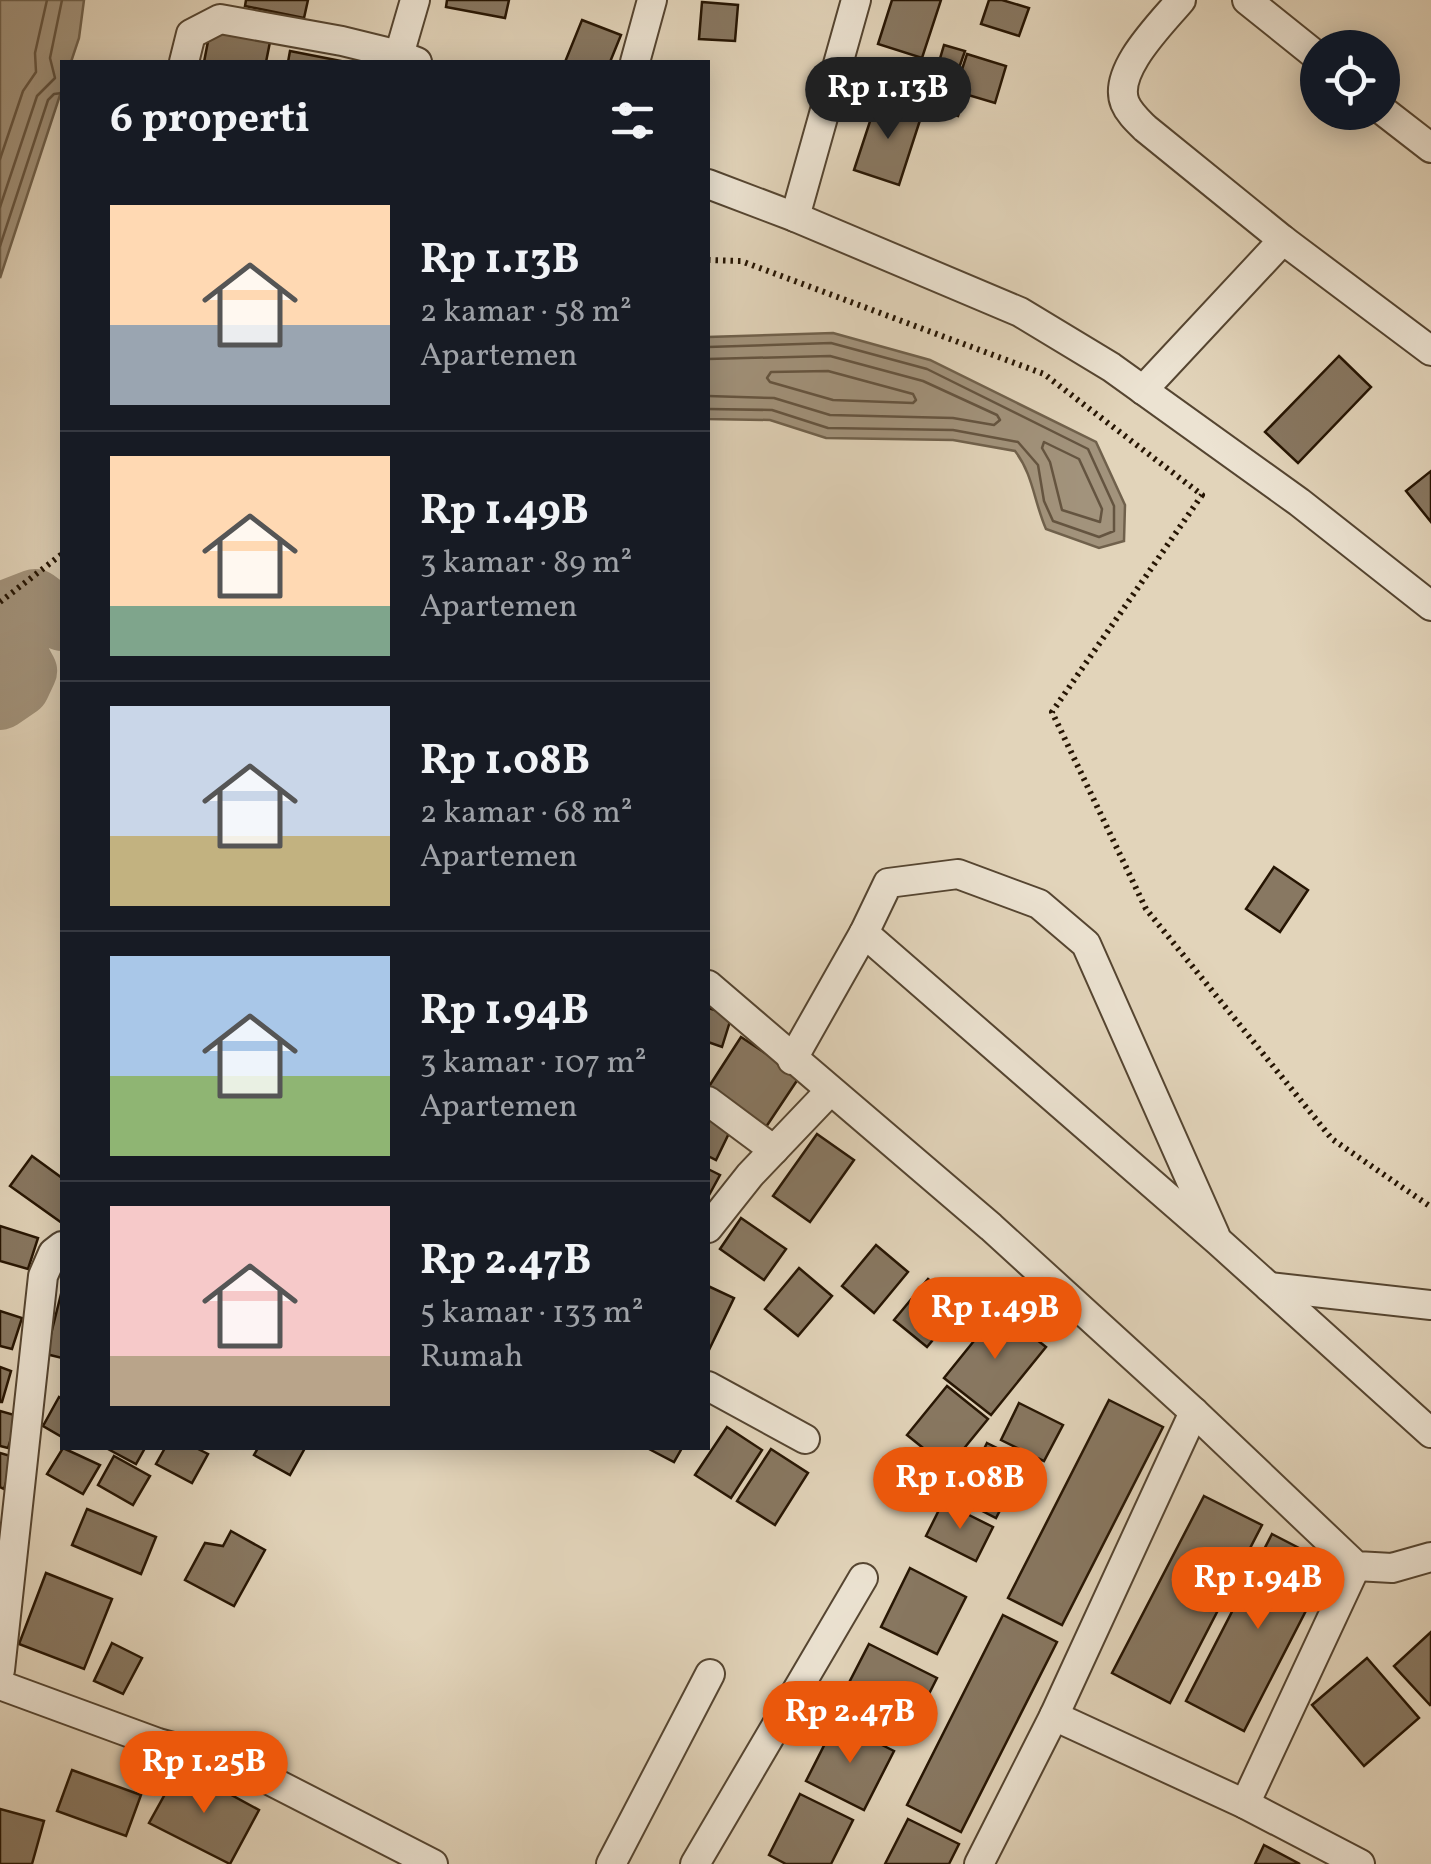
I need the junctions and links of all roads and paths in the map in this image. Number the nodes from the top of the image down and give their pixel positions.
1 (414, 0) edge
2 (652, 0) edge
3 (856, 0) edge
4 (1181, 0) edge
5 (1247, 0) edge
6 (1300, 43) edge
7 (408, 59) edge
8 (184, 60) edge
9 (637, 60) edge
10 (1400, 124) edge
11 (1431, 148) edge
12 (710, 185) edge
13 (795, 217) junction
14 (1282, 240) junction
15 (710, 260) edge
16 (1431, 351) edge
17 (1142, 390) junction
18 (60, 556) edge
19 (0, 602) edge
20 (1431, 606) edge
21 (864, 933) junction
22 (710, 988) edge
23 (792, 1060) junction
24 (830, 1091) junction
25 (710, 1102) edge
26 (774, 1150) junction
27 (1431, 1206) edge
28 (710, 1226) edge
29 (1218, 1242) junction
30 (60, 1248) edge
31 (1269, 1287) junction
32 (1431, 1305) edge
33 (710, 1387) edge
34 (1194, 1412) junction
35 (1431, 1433) edge
36 (805, 1439) dead end
37 (1431, 1558) edge
38 (1356, 1566) junction
39 (863, 1578) dead end
40 (0, 1670) edge
41 (710, 1674) dead end
42 (0, 1685) edge
43 (1054, 1716) junction
44 (1245, 1804) junction
45 (433, 1864) edge
46 (611, 1864) edge
47 (695, 1864) edge
48 (979, 1864) edge
49 (1360, 1864) edge

1 - 7 street
2 - 9 street
3 - 13 street
4 - 14 street
5 - 6 street
7 - 8 street
10 - 11 street
12 - 13 street
13 - 17 street
14 - 16 street
14 - 17 street
15 - 27 path
17 - 20 street
18 - 19 path
21 - 23 street
21 - 29 street
21 - 29 street
22 - 23 street
23 - 24 street
24 - 26 street
24 - 34 street
25 - 26 street
26 - 28 street
29 - 31 street
30 - 40 street
31 - 32 street
31 - 35 street
33 - 36 street
34 - 38 street
34 - 43 street
37 - 38 street
38 - 44 street
39 - 47 street
41 - 46 street
42 - 45 street
43 - 44 street
43 - 48 street
44 - 49 street

